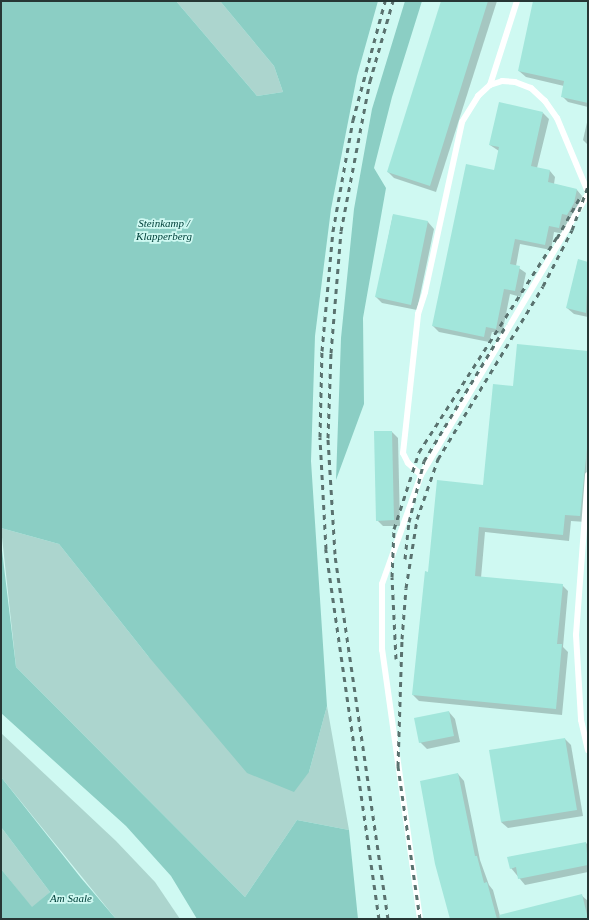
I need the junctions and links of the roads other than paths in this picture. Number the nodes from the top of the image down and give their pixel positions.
1 (516, 1) edge
2 (490, 86) junction
3 (588, 193) edge
4 (421, 475) junction
5 (588, 475) edge
6 (588, 750) edge
7 (420, 919) edge

1 - 2 lane
2 - 3 lane
2 - 4 lane
3 - 4 lane
4 - 7 lane
5 - 6 lane

